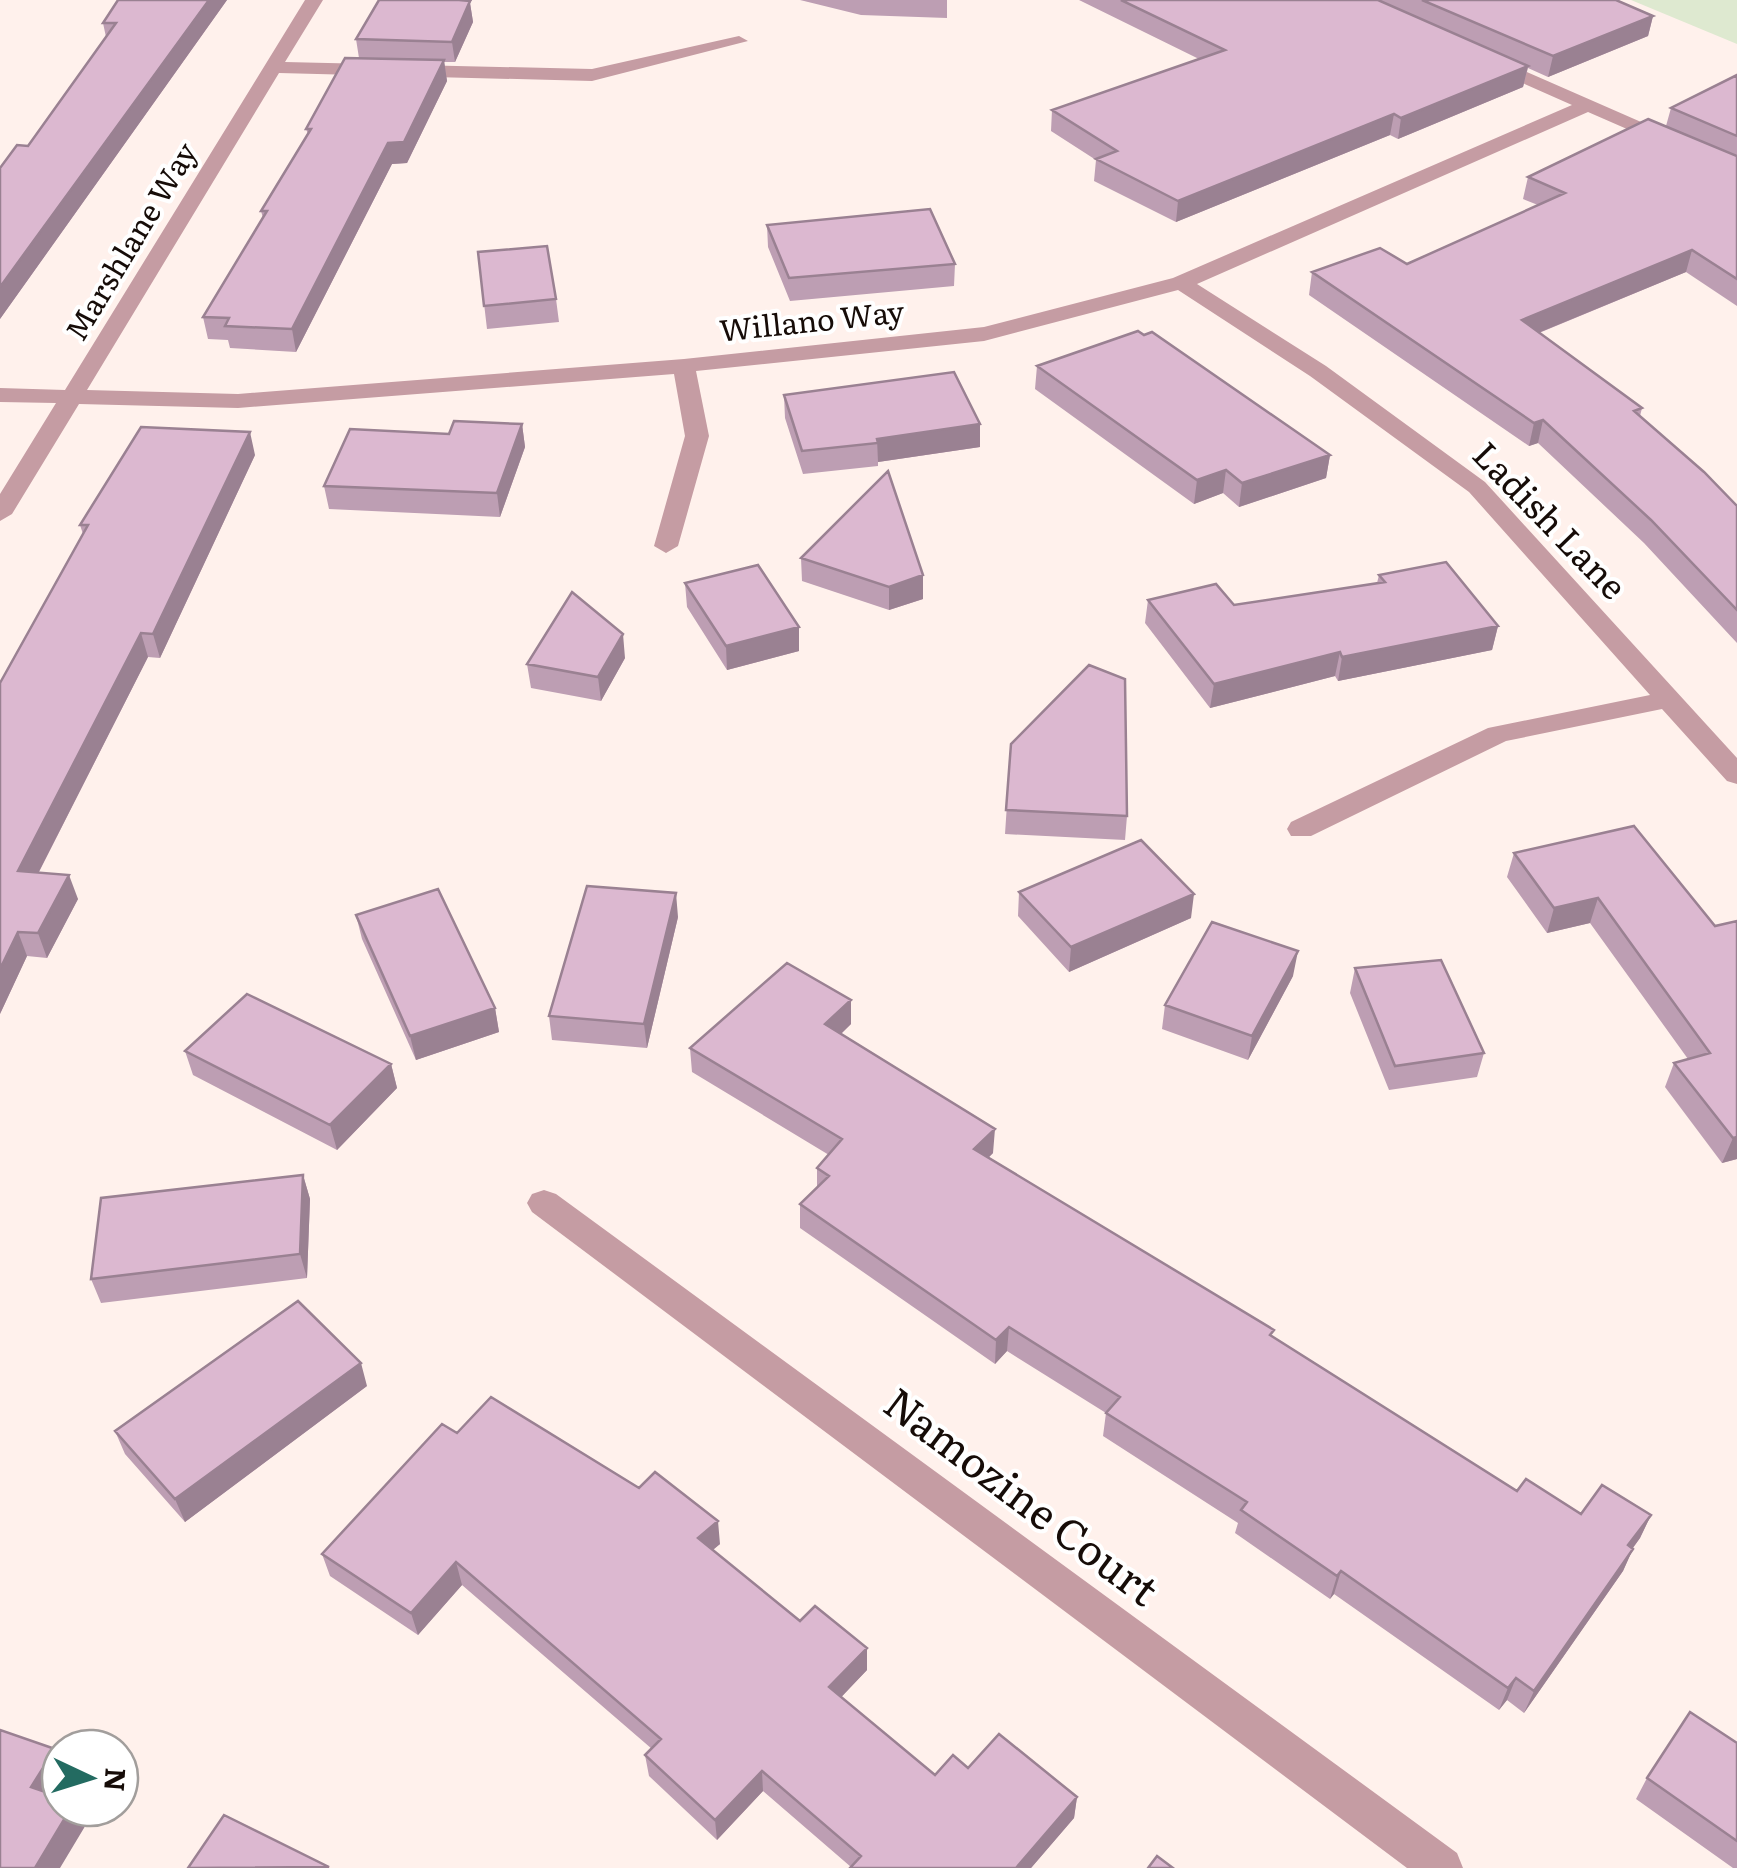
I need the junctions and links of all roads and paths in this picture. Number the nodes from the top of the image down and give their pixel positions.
1 (314, 0) edge
2 (739, 41) dead end
3 (1469, 53) edge
4 (273, 67) junction
5 (1589, 106) junction
6 (1737, 171) edge
7 (1181, 282) junction
8 (684, 366) junction
9 (0, 395) edge
10 (73, 398) junction
11 (0, 514) edge
12 (666, 546) dead end
13 (1670, 700) junction
14 (1737, 775) edge
15 (1302, 829) dead end
16 (544, 1203) dead end
17 (1442, 1868) edge

1 - 4 street, Marshlane Way
2 - 4 street
3 - 5 street
4 - 10 street, Marshlane Way
5 - 6 street
5 - 7 street, Willano Way
7 - 8 street, Willano Way
7 - 13 street, Ladish Lane
8 - 10 street, Willano Way
8 - 12 street
9 - 10 street, Willano Way
10 - 11 street, Marshlane Way
13 - 14 street, Ladish Lane
13 - 15 street
16 - 17 street, Namozine Court

